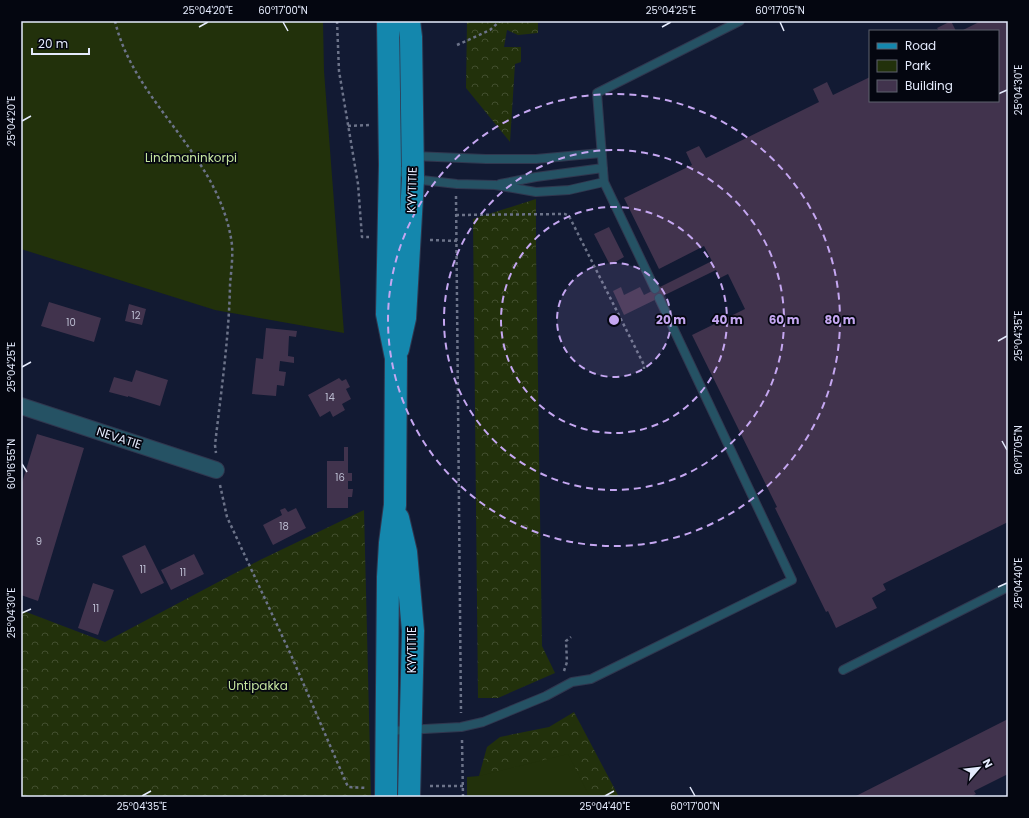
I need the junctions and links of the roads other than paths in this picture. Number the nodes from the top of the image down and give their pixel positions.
1 (388, 21) edge
2 (409, 21) edge
3 (740, 21) edge
4 (602, 153) junction
5 (403, 160) junction
6 (603, 168) junction
7 (413, 179) junction
8 (604, 182) junction
9 (495, 185) junction
10 (655, 289) dead end
11 (659, 298) dead end
12 (396, 358) junction
13 (21, 406) edge
14 (216, 470) road end
15 (395, 505) junction
16 (1008, 587) edge
17 (843, 670) dead end
18 (410, 729) junction
19 (388, 731) junction
20 (386, 797) edge
21 (409, 797) edge

1 - 5 main road, KYYTITIE
2 - 5 main road, KYYTITIE
3 - 4 lane
4 - 5 lane
4 - 6 lane
5 - 7 main road, KYYTITIE
5 - 12 main road, KYYTITIE
6 - 8 lane
6 - 9 lane
7 - 9 lane
7 - 12 main road, KYYTITIE
8 - 9 lane
8 - 10 lane
11 - 18 lane
12 - 15 main road, KYYTITIE
13 - 14 street, NEVATIE
15 - 18 main road, KYYTITIE
15 - 19 main road, KYYTITIE
16 - 17 lane
18 - 19 lane
18 - 21 main road, KYYTITIE
19 - 20 main road, KYYTITIE

